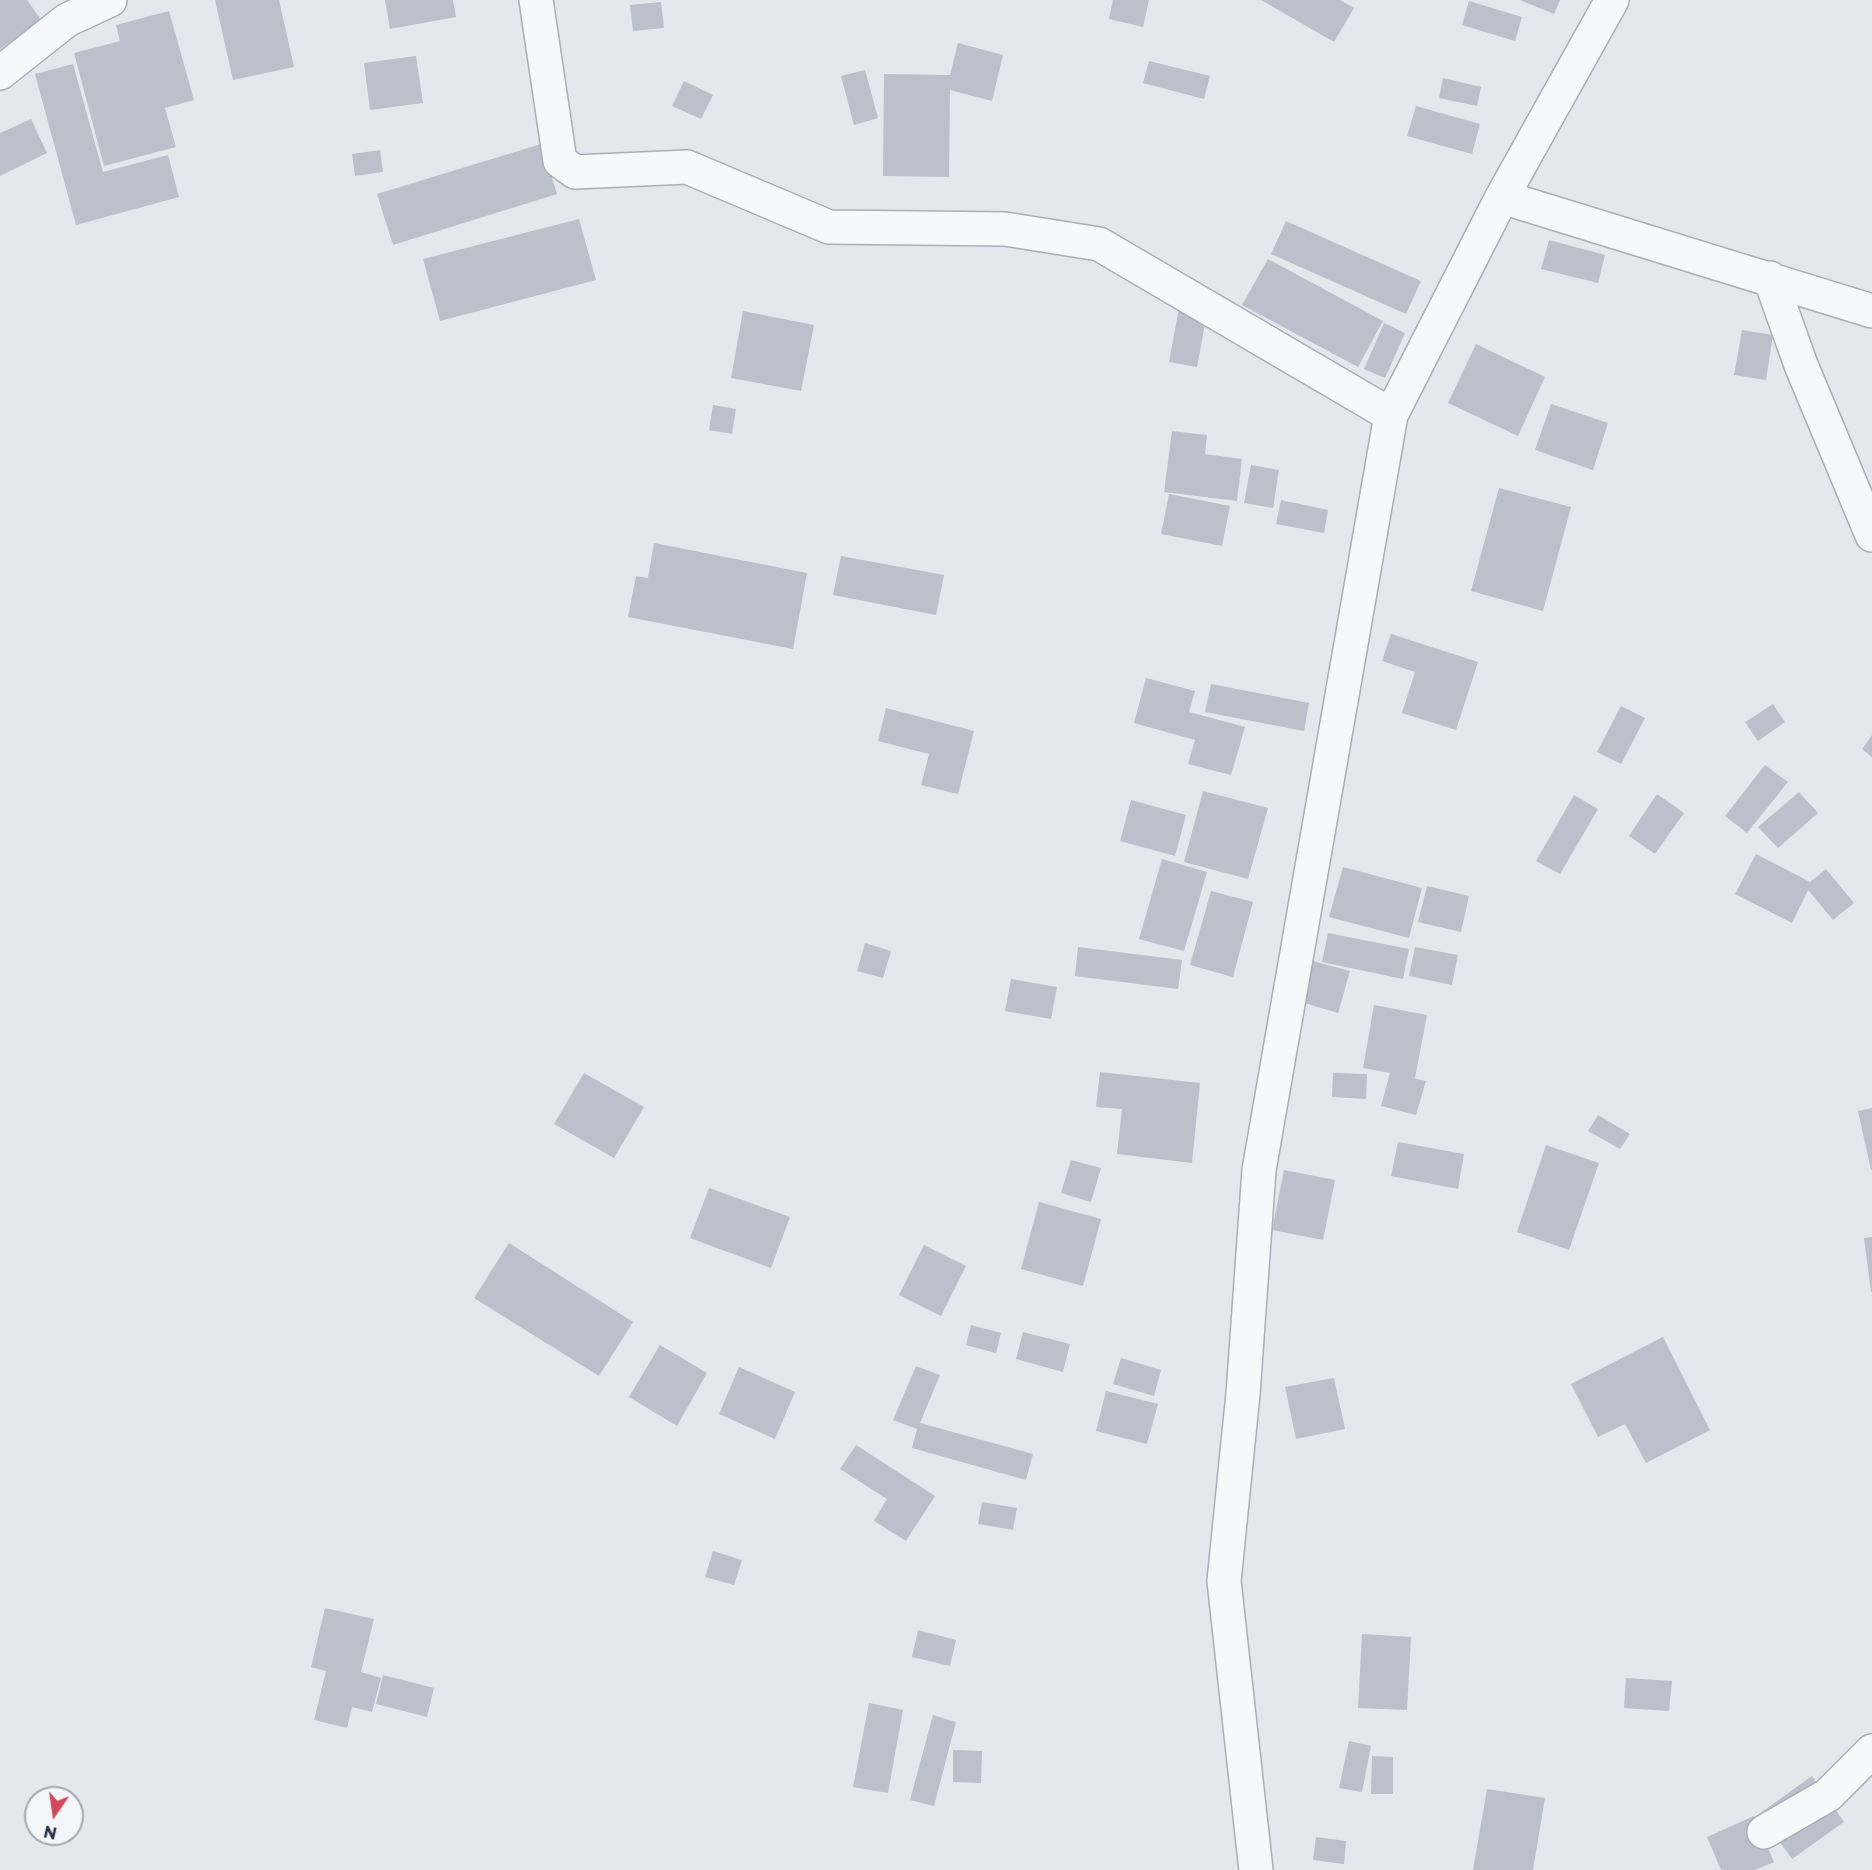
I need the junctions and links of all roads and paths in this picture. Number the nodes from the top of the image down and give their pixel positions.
1 (110, 0) edge
2 (536, 0) edge
3 (1612, 0) edge
4 (58, 10) edge
5 (0, 73) edge
6 (1502, 197) junction
7 (1770, 278) junction
8 (1872, 311) edge
9 (1391, 415) junction
10 (1872, 535) edge
11 (1872, 1751) edge
12 (1764, 1832) dead end
13 (1256, 1870) edge

1 - 4 street
2 - 9 street
3 - 6 street
4 - 5 street
6 - 7 street
6 - 9 street
7 - 8 street
7 - 10 street
9 - 13 street
11 - 12 street

